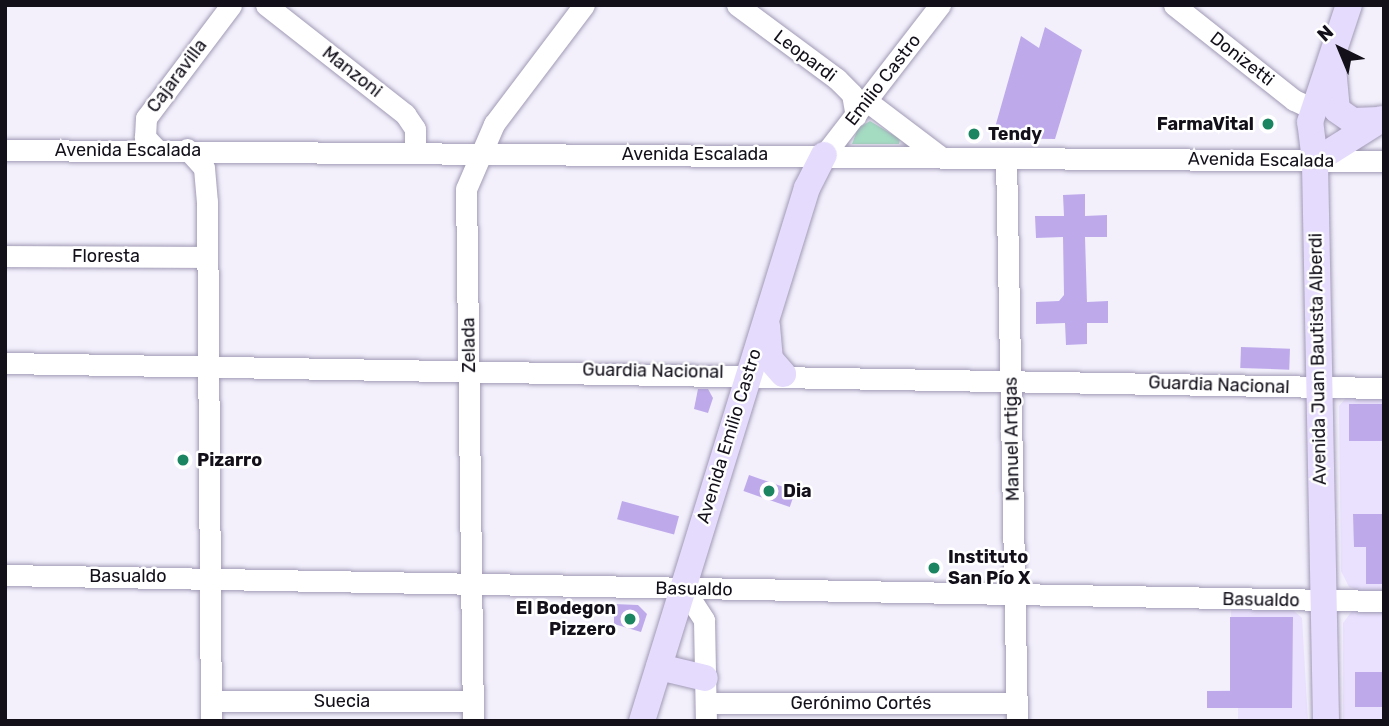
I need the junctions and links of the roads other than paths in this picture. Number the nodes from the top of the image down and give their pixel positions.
1 (231, 5) edge
2 (266, 5) edge
3 (584, 5) edge
4 (737, 5) edge
5 (940, 5) edge
6 (1174, 5) edge
7 (1349, 5) edge
8 (1334, 55) junction
9 (862, 109) junction
10 (1313, 109) junction
11 (1383, 127) edge
12 (187, 149) junction
13 (5, 150) edge
14 (158, 150) junction
15 (415, 152) junction
16 (477, 153) junction
17 (824, 155) junction
18 (938, 155) junction
19 (1006, 158) junction
20 (1315, 161) junction
21 (1384, 161) edge
22 (5, 256) edge
23 (206, 257) junction
24 (768, 310) junction
25 (5, 363) edge
26 (209, 364) junction
27 (469, 368) junction
28 (747, 373) junction
29 (783, 374) junction
30 (1010, 379) junction
31 (1319, 388) junction
32 (1384, 388) edge
33 (5, 575) edge
34 (212, 576) junction
35 (472, 583) junction
36 (684, 589) junction
37 (1015, 595) junction
38 (1324, 601) junction
39 (1384, 601) edge
40 (659, 667) junction
41 (706, 700) edge
42 (211, 711) edge
43 (473, 711) edge
44 (1016, 712) edge
45 (642, 721) edge
46 (1326, 721) edge

1 - 14 street, Cajaravilla
2 - 15 street, Manzoni
3 - 16 street, Zelada
4 - 9 street, Leopardi
5 - 9 street, Emilio Castro
6 - 10 street, Donizetti
7 - 8 main road, Avenida Juan Bautista Alberdi
8 - 10 main road, Avenida Juan Bautista Alberdi
8 - 11 main road
9 - 17 street, Emilio Castro
9 - 18 street
10 - 20 main road, Avenida Juan Bautista Alberdi
11 - 20 main road
12 - 14 street, Avenida Escalada
12 - 15 street, Avenida Escalada
12 - 23 street
13 - 14 street, Avenida Escalada
15 - 16 street, Avenida Escalada
16 - 17 street, Avenida Escalada
16 - 27 street, Zelada
17 - 18 street, Avenida Escalada
17 - 24 main road, Avenida Emilio Castro
18 - 19 street, Avenida Escalada
19 - 20 street, Avenida Escalada
19 - 30 street, Manuel Artigas
20 - 21 street, Avenida Escalada
20 - 31 main road, Avenida Juan Bautista Alberdi
22 - 23 street, Floresta
23 - 26 street
24 - 28 main road, Avenida Emilio Castro
24 - 29 main road
25 - 26 street, Guardia Nacional
26 - 27 street, Guardia Nacional
26 - 34 street
27 - 28 street, Guardia Nacional
27 - 35 street, Zelada
28 - 29 street, Guardia Nacional
28 - 36 main road, Avenida Emilio Castro
29 - 30 street, Guardia Nacional
30 - 31 street, Guardia Nacional
30 - 37 street, Manuel Artigas
31 - 32 street, Guardia Nacional
31 - 38 main road, Avenida Juan Bautista Alberdi
33 - 34 street, Basualdo
34 - 35 street, Basualdo
34 - 42 street
35 - 36 street, Basualdo
35 - 43 street, Zelada
36 - 37 street, Basualdo
36 - 40 main road, Avenida Emilio Castro
36 - 41 street
37 - 38 street, Basualdo
37 - 44 street, Manuel Artigas
38 - 39 street, Basualdo
38 - 46 main road, Avenida Juan Bautista Alberdi
40 - 41 main road
40 - 45 main road, Avenida Emilio Castro
41 - 44 street, Gerónimo Cortés
42 - 43 street, Suecia

